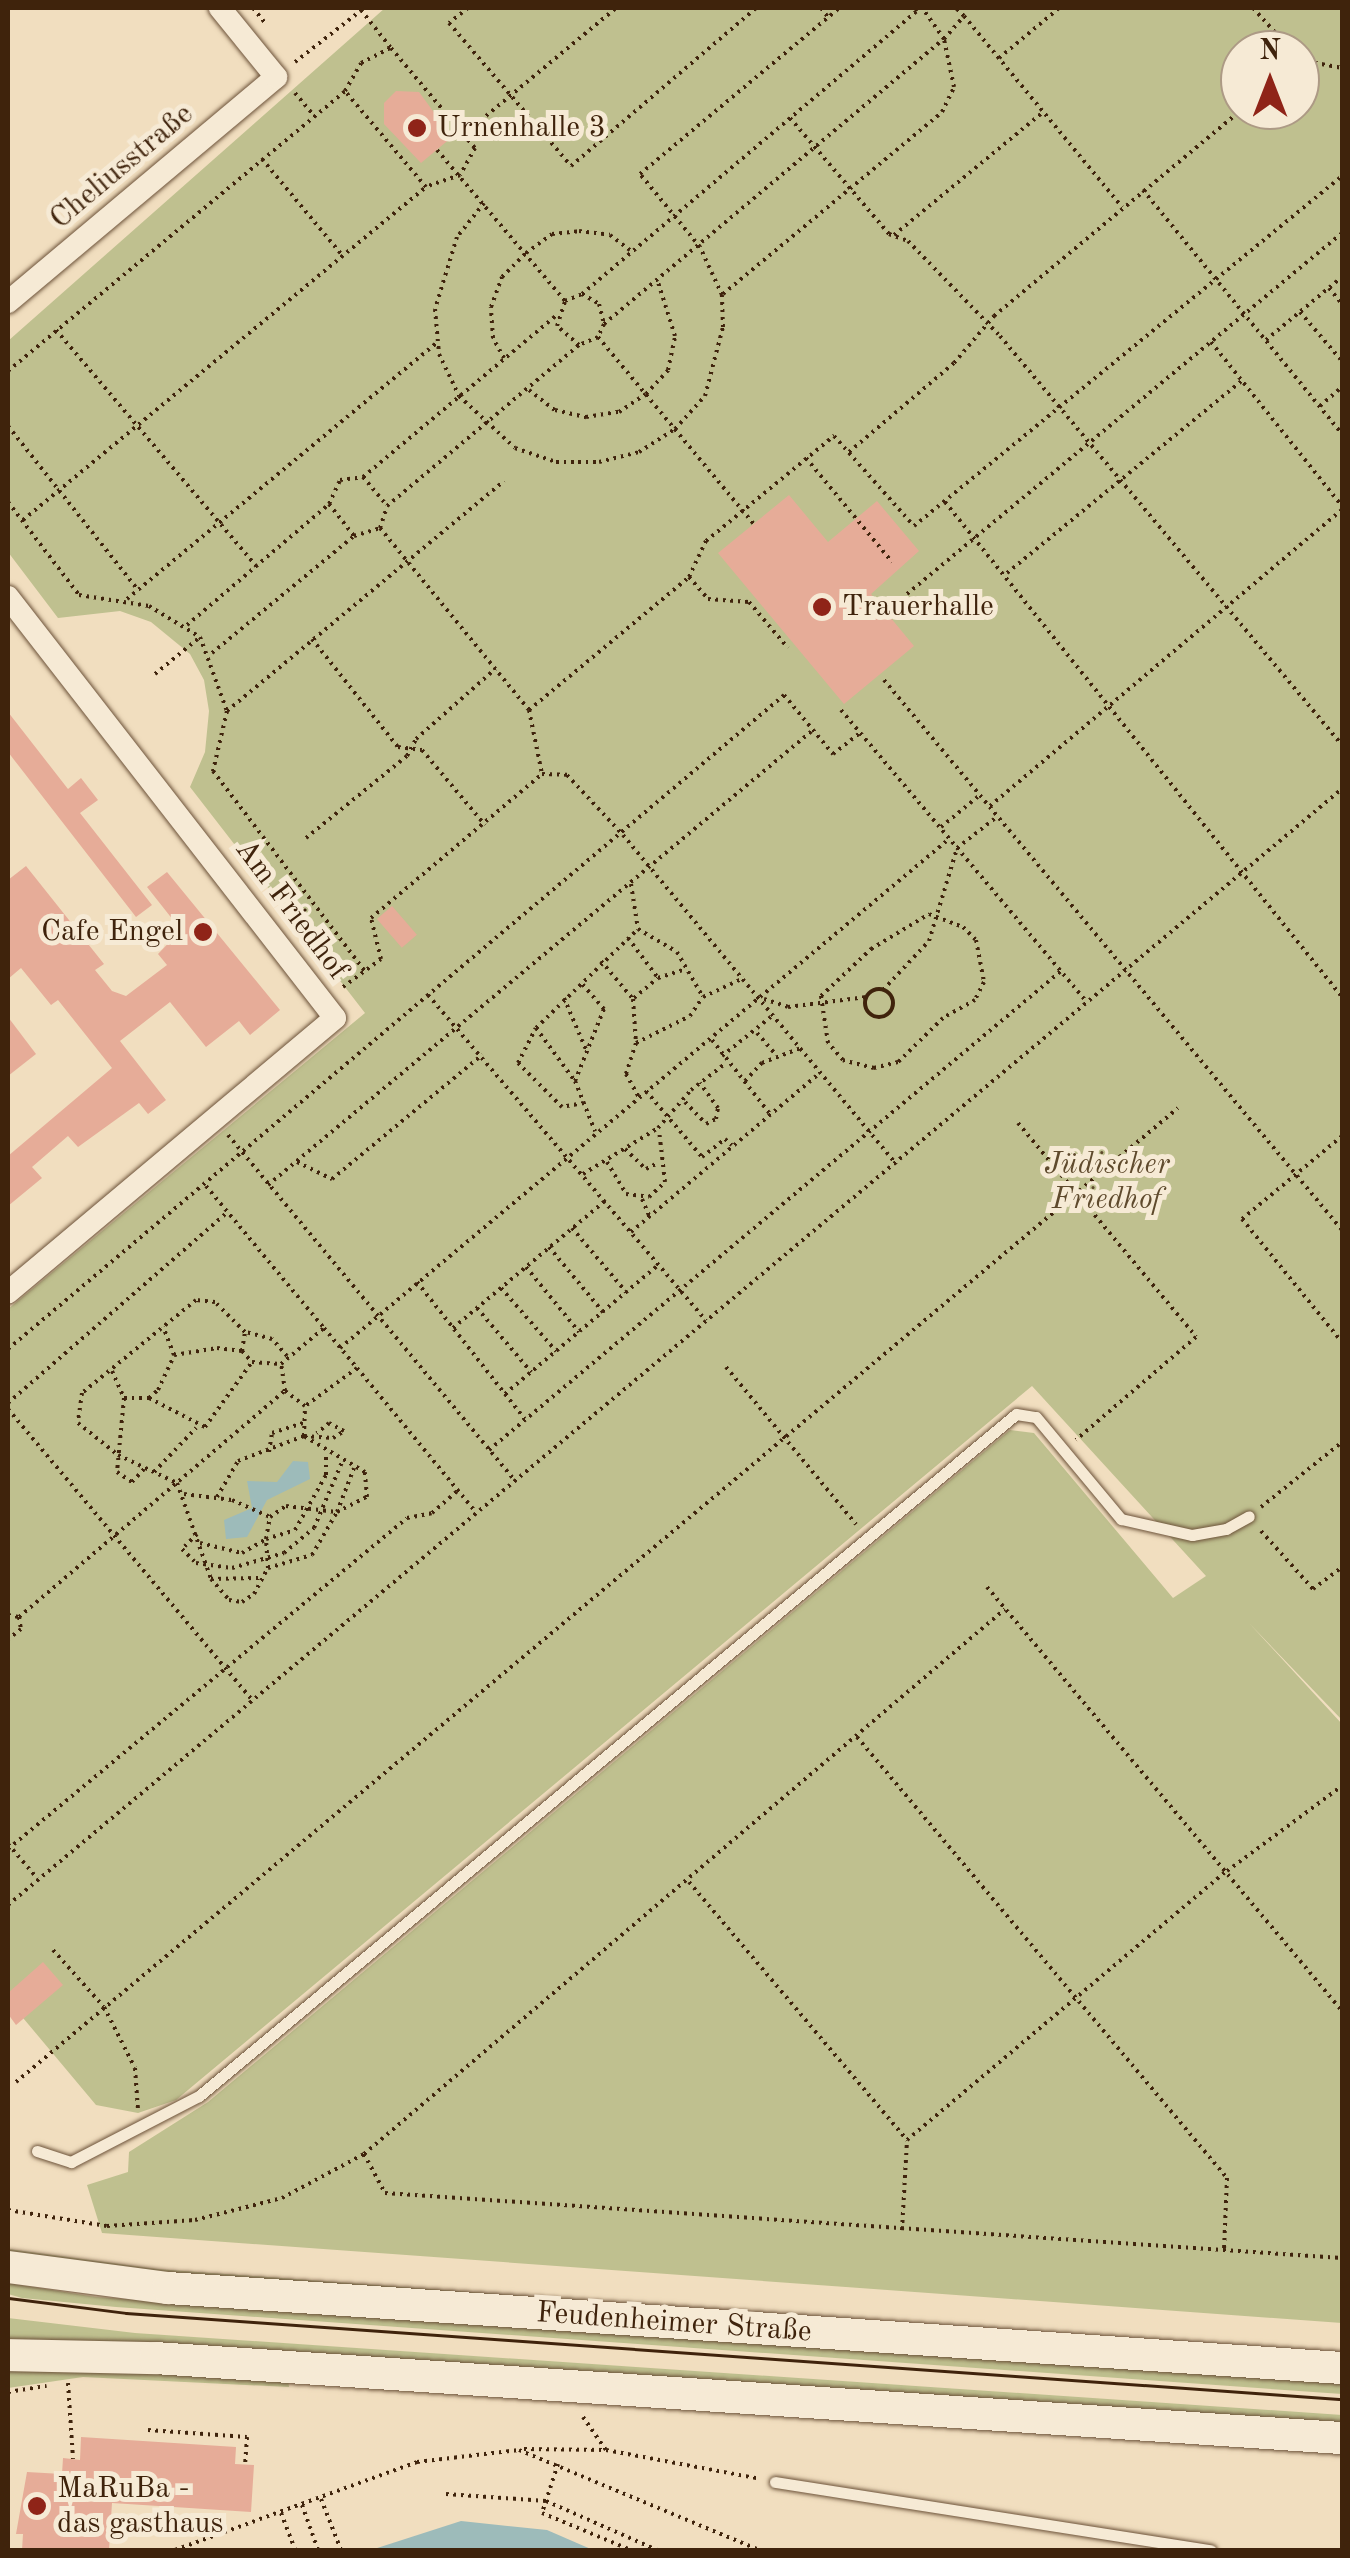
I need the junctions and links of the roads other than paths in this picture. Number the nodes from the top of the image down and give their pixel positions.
1 (220, 8) edge
2 (8, 302) edge
3 (8, 597) edge
4 (8, 1292) edge
5 (1249, 1516) road end
6 (37, 2151) dead end
7 (8, 2267) edge
8 (8, 2355) edge
9 (1342, 2368) edge
10 (1342, 2438) edge
11 (776, 2482) road end
12 (1211, 2550) edge

1 - 2 street, Cheliusstraße
3 - 4 street, Am Friedhof
5 - 6 lane
7 - 9 main road, Feudenheimer Straße
8 - 10 main road
11 - 12 lane

